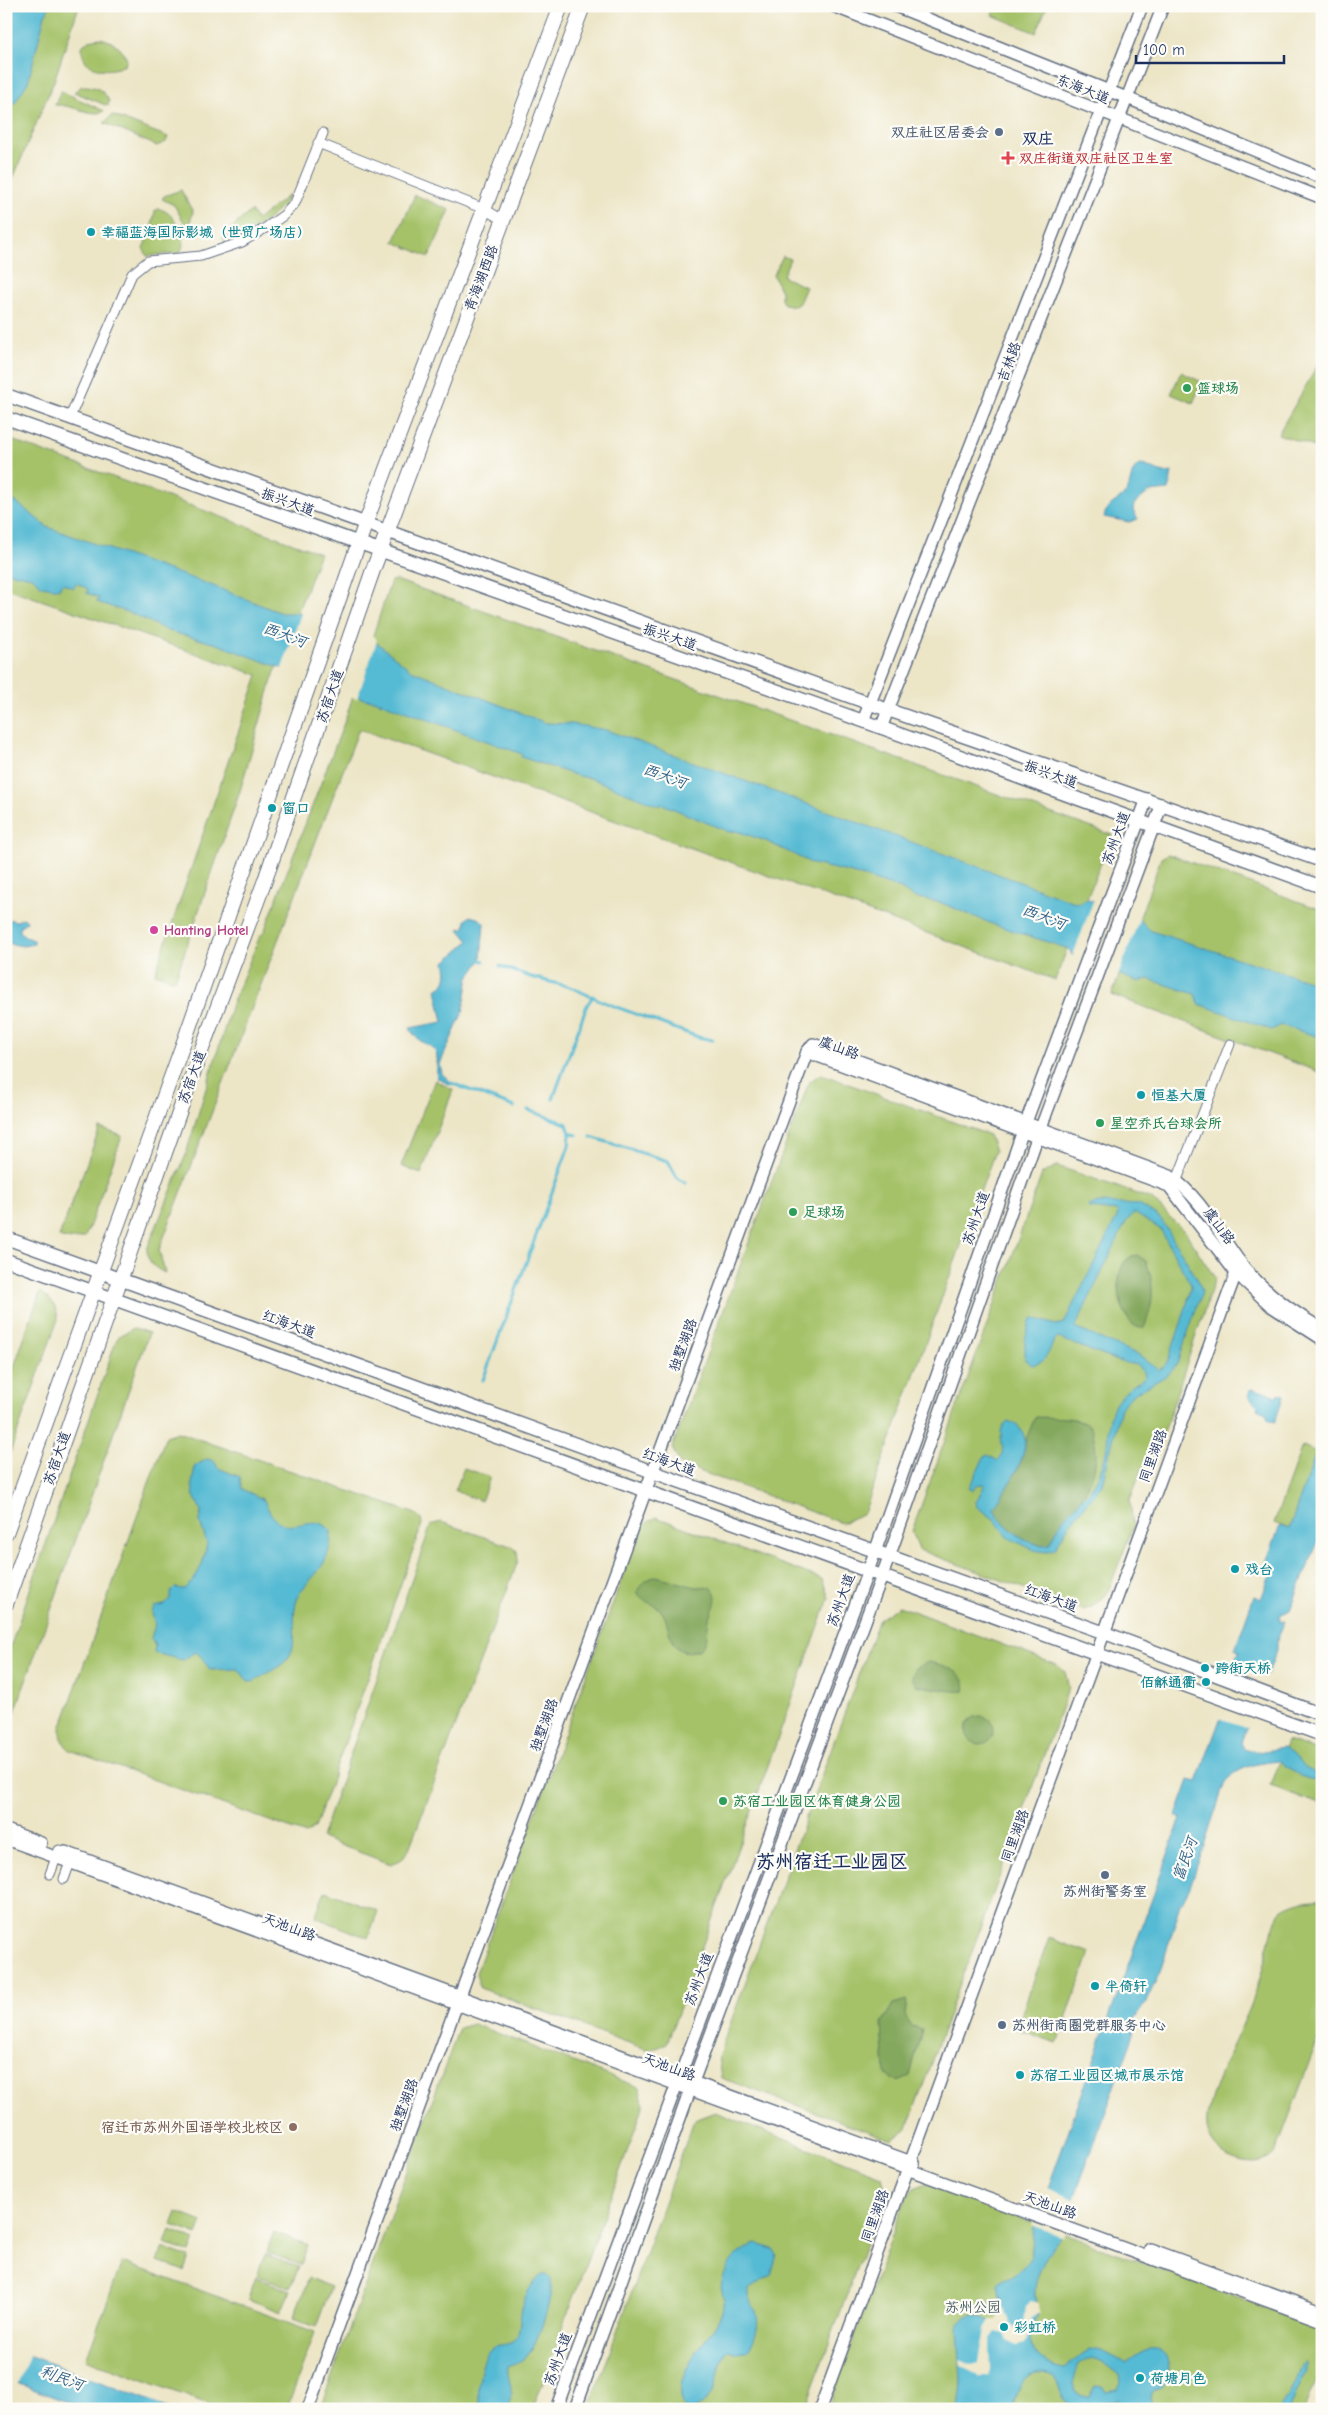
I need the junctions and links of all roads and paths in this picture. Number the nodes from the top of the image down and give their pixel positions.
1 (561, 6) edge
2 (583, 6) edge
3 (833, 6) edge
4 (895, 6) edge
5 (1142, 6) edge
6 (1163, 6) edge
7 (1109, 90) junction
8 (1128, 98) junction
9 (1100, 112) junction
10 (1120, 120) junction
11 (323, 133) dead end
12 (318, 143) junction
13 (1322, 178) edge
14 (1322, 198) edge
15 (484, 209) junction
16 (503, 220) junction
17 (6, 395) edge
18 (6, 418) edge
19 (70, 418) junction
20 (366, 522) junction
21 (388, 530) junction
22 (358, 543) junction
23 (380, 550) junction
24 (871, 704) junction
25 (889, 710) junction
26 (863, 721) junction
27 (880, 728) junction
28 (1147, 799) junction
29 (1162, 804) junction
30 (1138, 822) junction
31 (1154, 827) junction
32 (1322, 861) edge
33 (1322, 888) edge
34 (1230, 1044) dead end
35 (807, 1052) joint
36 (1024, 1127) junction
37 (1039, 1133) junction
38 (1175, 1185) junction
39 (6, 1238) edge
40 (6, 1260) edge
41 (100, 1272) junction
42 (1236, 1273) junction
43 (120, 1278) junction
44 (93, 1292) junction
45 (113, 1299) junction
46 (1322, 1328) edge
47 (1322, 1339) edge
48 (653, 1472) junction
49 (646, 1490) junction
50 (6, 1533) edge
51 (875, 1552) junction
52 (889, 1557) junction
53 (868, 1571) junction
54 (882, 1576) junction
55 (6, 1604) edge
56 (1106, 1634) junction
57 (1098, 1653) junction
58 (1322, 1715) edge
59 (1322, 1735) edge
60 (6, 1830) edge
61 (6, 1839) edge
62 (58, 1853) junction
63 (71, 1858) junction
64 (50, 1874) dead end
65 (64, 1879) dead end
66 (458, 2002) junction
67 (677, 2081) junction
68 (692, 2087) junction
69 (910, 2166) junction
70 (1089, 2231) junction
71 (1322, 2312) edge
72 (1322, 2321) edge
73 (308, 2409) edge
74 (556, 2409) edge
75 (575, 2409) edge
76 (820, 2409) edge

1 - 15 main road, 青海湖西路
2 - 16 main road, 青海湖西路
3 - 9 street, 东海大道
4 - 7 street, 东海大道
5 - 7 street, 吉林路
6 - 8 street, 吉林路
7 - 8 street, 东海大道
7 - 9 street, 吉林路
8 - 10 street, 吉林路
8 - 13 street, 东海大道
9 - 10 street, 东海大道
9 - 24 street, 吉林路
10 - 14 street, 东海大道
10 - 25 street, 吉林路
11 - 12 street
12 - 15 street
12 - 19 street
15 - 16 street
15 - 20 main road, 青海湖西路
16 - 21 main road, 青海湖西路
17 - 19 main road, 振兴大道
18 - 22 main road, 振兴大道
19 - 20 main road, 振兴大道
20 - 21 main road, 振兴大道
20 - 22 main road, 青海湖西路
21 - 23 main road, 青海湖西路
21 - 24 main road, 振兴大道
22 - 23 main road, 振兴大道
22 - 41 main road, 苏宿大道
23 - 26 main road, 振兴大道
23 - 43 main road, 苏宿大道
24 - 25 main road, 振兴大道
24 - 26 street, 吉林路
25 - 27 street, 吉林路
25 - 28 main road, 振兴大道
26 - 27 main road, 振兴大道
27 - 30 main road, 振兴大道
28 - 29 main road, 振兴大道
28 - 30 street, 苏州大道
29 - 31 street
29 - 32 main road, 振兴大道
30 - 31 main road, 振兴大道
30 - 36 street, 苏州大道
31 - 33 main road, 振兴大道
31 - 37 street
34 - 38 street
35 - 36 street, 虞山路
35 - 48 street, 独墅湖路
36 - 37 street, 虞山路
36 - 51 street, 苏州大道
37 - 38 street, 虞山路
37 - 52 street
38 - 42 street, 虞山路
38 - 46 street, 虞山路
39 - 41 main road, 红海大道
40 - 44 main road
41 - 43 main road, 红海大道
41 - 44 main road, 苏宿大道
42 - 47 street, 虞山路
42 - 56 street, 同里湖路
43 - 45 main road, 苏宿大道
43 - 48 main road, 红海大道
44 - 45 main road
44 - 50 main road, 苏宿大道
45 - 49 main road
45 - 55 main road, 苏宿大道
48 - 49 street, 独墅湖路
48 - 51 main road, 红海大道
49 - 53 main road
49 - 66 street, 独墅湖路
51 - 52 main road, 红海大道
51 - 53 street, 苏州大道
52 - 54 street
52 - 56 main road, 红海大道
53 - 54 main road
53 - 67 street, 苏州大道
54 - 57 main road
54 - 68 street
56 - 57 street, 同里湖路
56 - 58 main road, 红海大道
57 - 59 main road
57 - 69 street, 同里湖路
60 - 62 street, 天池山路
61 - 62 street, 天池山路
62 - 63 street, 天池山路
62 - 64 street
63 - 65 street
63 - 66 street, 天池山路
66 - 67 street, 天池山路
66 - 73 street, 独墅湖路
67 - 68 street, 天池山路
67 - 74 street, 苏州大道
68 - 69 street, 天池山路
68 - 75 street
69 - 70 street, 天池山路
69 - 76 street, 同里湖路
70 - 71 street, 天池山路
70 - 72 street, 天池山路

